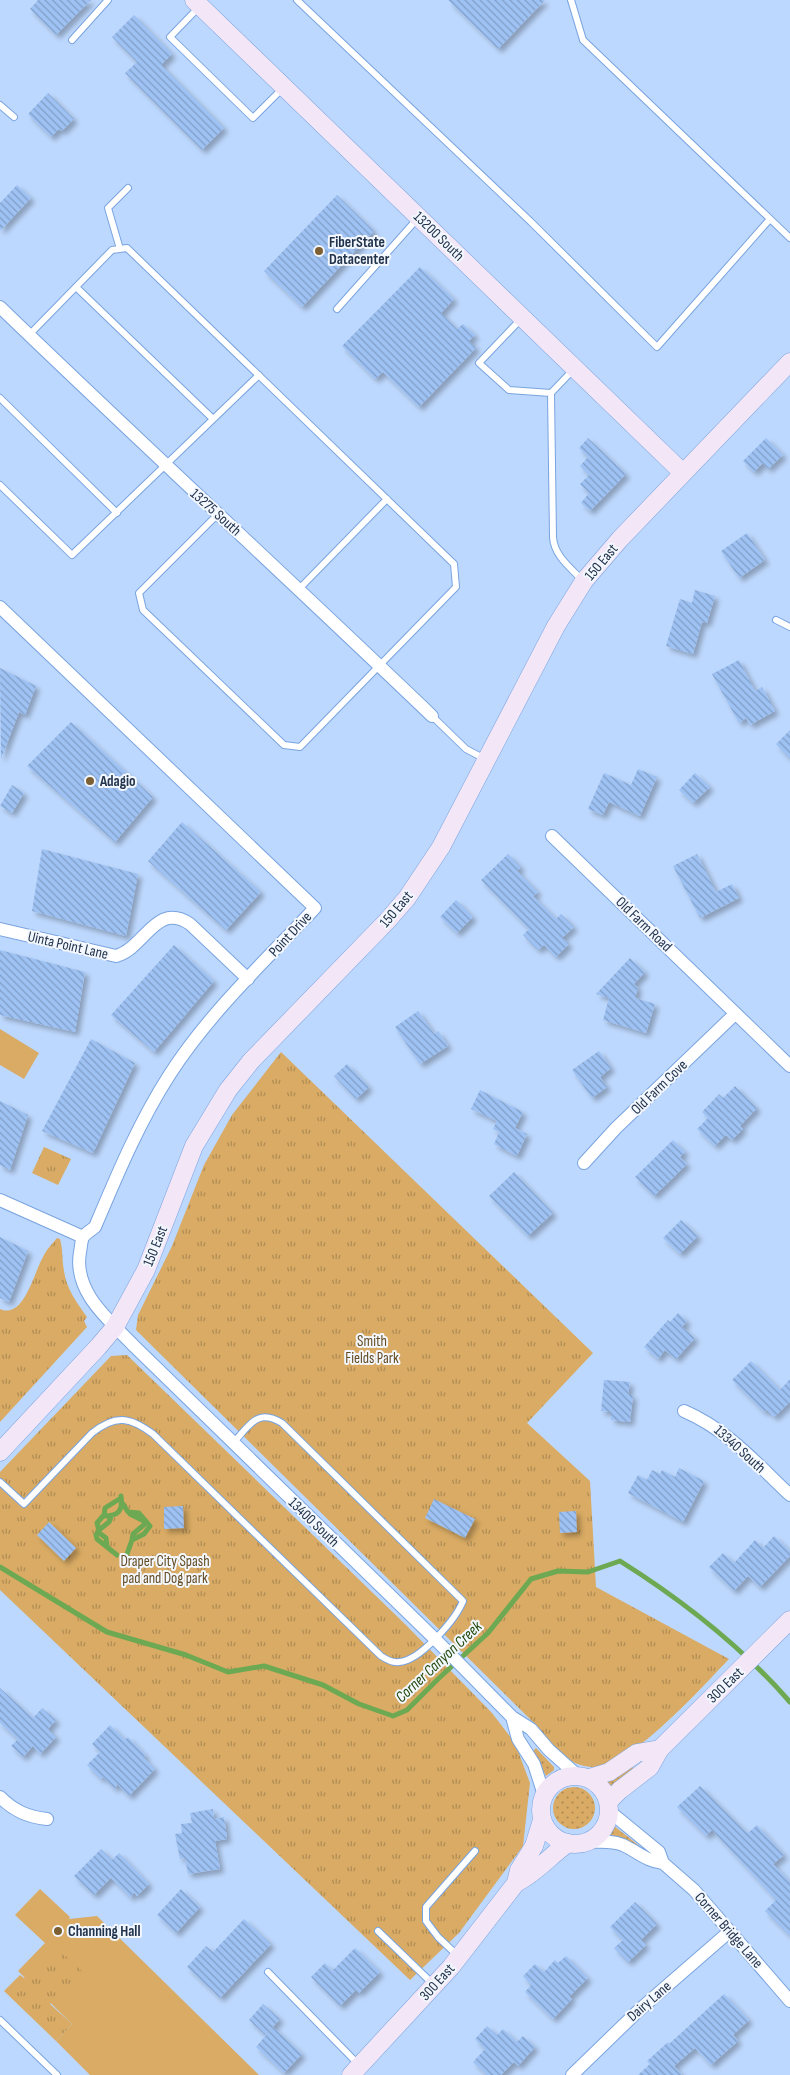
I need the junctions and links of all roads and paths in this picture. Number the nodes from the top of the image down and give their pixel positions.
1 (108, 0) edge
2 (297, 0) edge
3 (572, 0) edge
4 (197, 3) edge
5 (72, 40) dead end
6 (284, 87) junction
7 (0, 105) edge
8 (14, 117) dead end
9 (128, 188) dead end
10 (419, 218) junction
11 (770, 219) junction
12 (790, 238) edge
13 (120, 249) junction
14 (76, 287) junction
15 (0, 307) edge
16 (337, 309) dead end
17 (523, 317) junction
18 (29, 335) junction
19 (790, 362) edge
20 (575, 368) junction
21 (259, 375) junction
22 (551, 393) junction
23 (0, 398) edge
24 (212, 419) junction
25 (166, 466) junction
26 (684, 473) junction
27 (0, 486) edge
28 (388, 500) junction
29 (117, 513) junction
30 (219, 513) junction
31 (584, 581) junction
32 (299, 590) junction
33 (0, 607) edge
34 (776, 620) dead end
35 (790, 627) edge
36 (379, 665) junction
37 (432, 716) joint
38 (486, 760) junction
39 (552, 836) dead end
40 (0, 929) edge
41 (248, 979) junction
42 (735, 1014) junction
43 (790, 1066) edge
44 (584, 1162) dead end
45 (0, 1200) edge
46 (83, 1237) junction
47 (115, 1327) junction
48 (684, 1410) dead end
49 (233, 1443) junction
50 (0, 1452) edge
51 (0, 1482) edge
52 (790, 1496) edge
53 (790, 1620) edge
54 (434, 1639) junction
55 (512, 1717) junction
56 (660, 1749) junction
57 (583, 1777) junction
58 (544, 1795) junction
59 (0, 1797) edge
60 (609, 1806) junction
61 (47, 1819) dead end
62 (542, 1820) junction
63 (586, 1842) junction
64 (568, 1843) junction
65 (475, 1851) dead end
66 (663, 1863) junction
67 (516, 1883) junction
68 (378, 1931) dead end
69 (730, 1932) junction
70 (458, 1957) junction
71 (268, 1972) dead end
72 (434, 1986) junction
73 (790, 2001) edge
74 (0, 2020) edge
75 (356, 2071) edge
76 (57, 2075) edge
77 (572, 2075) edge

1 - 5 lane
2 - 11 lane
3 - 11 lane
4 - 6 street, 13200 South
4 - 6 lane
6 - 10 street, 13200 South
7 - 8 lane
9 - 13 lane
10 - 16 lane
10 - 17 street, 13200 South
11 - 12 lane
13 - 14 lane
13 - 21 lane
14 - 18 lane
14 - 24 lane
15 - 18 street, 13275 South
17 - 20 street, 13200 South
17 - 22 lane
18 - 25 street, 13275 South
19 - 26 street, 150 East
20 - 22 lane
20 - 26 street, 13200 South
21 - 24 lane
21 - 28 lane
22 - 31 lane
23 - 29 lane
24 - 25 lane
25 - 29 lane
25 - 30 street, 13275 South
26 - 31 street, 150 East
27 - 29 lane
28 - 32 lane
28 - 36 lane
30 - 32 street, 13275 South
30 - 36 lane
31 - 38 street, 150 East
32 - 36 street, 13275 South
33 - 41 street, Point Drive
34 - 35 lane
36 - 37 street, 13275 South
37 - 38 lane
38 - 47 street, 150 East
39 - 42 street, Old Farm Road
40 - 41 street, Uinta Point Lane
41 - 46 street, Point Drive
42 - 43 street
42 - 44 street, Old Farm Cove
45 - 46 street
46 - 47 street, Point Drive
47 - 49 street, 13400 South
47 - 50 street, 150 East
48 - 52 street, 13340 South
49 - 54 street, 13400 South
49 - 54 lane
51 - 54 lane
53 - 56 street, 300 East
54 - 55 street, 13400 South
55 - 57 street, 13400 South
55 - 58 street, 13400 South
56 - 57 street
56 - 60 street, 300 East
57 - 58 street
57 - 60 street
58 - 62 street
59 - 61 street
60 - 63 street
60 - 66 street, Corner Bridge Lane
62 - 64 street
62 - 67 street, 300 East
63 - 64 street
63 - 66 street, Corner Bridge Lane
64 - 67 street, 300 East
65 - 70 lane
66 - 69 street, Corner Bridge Lane
67 - 70 street, 300 East
68 - 72 lane
69 - 73 street, Corner Bridge Lane
69 - 77 street, Dairy Lane
70 - 72 street, 300 East
71 - 75 lane
72 - 75 street, 300 East
74 - 76 lane

